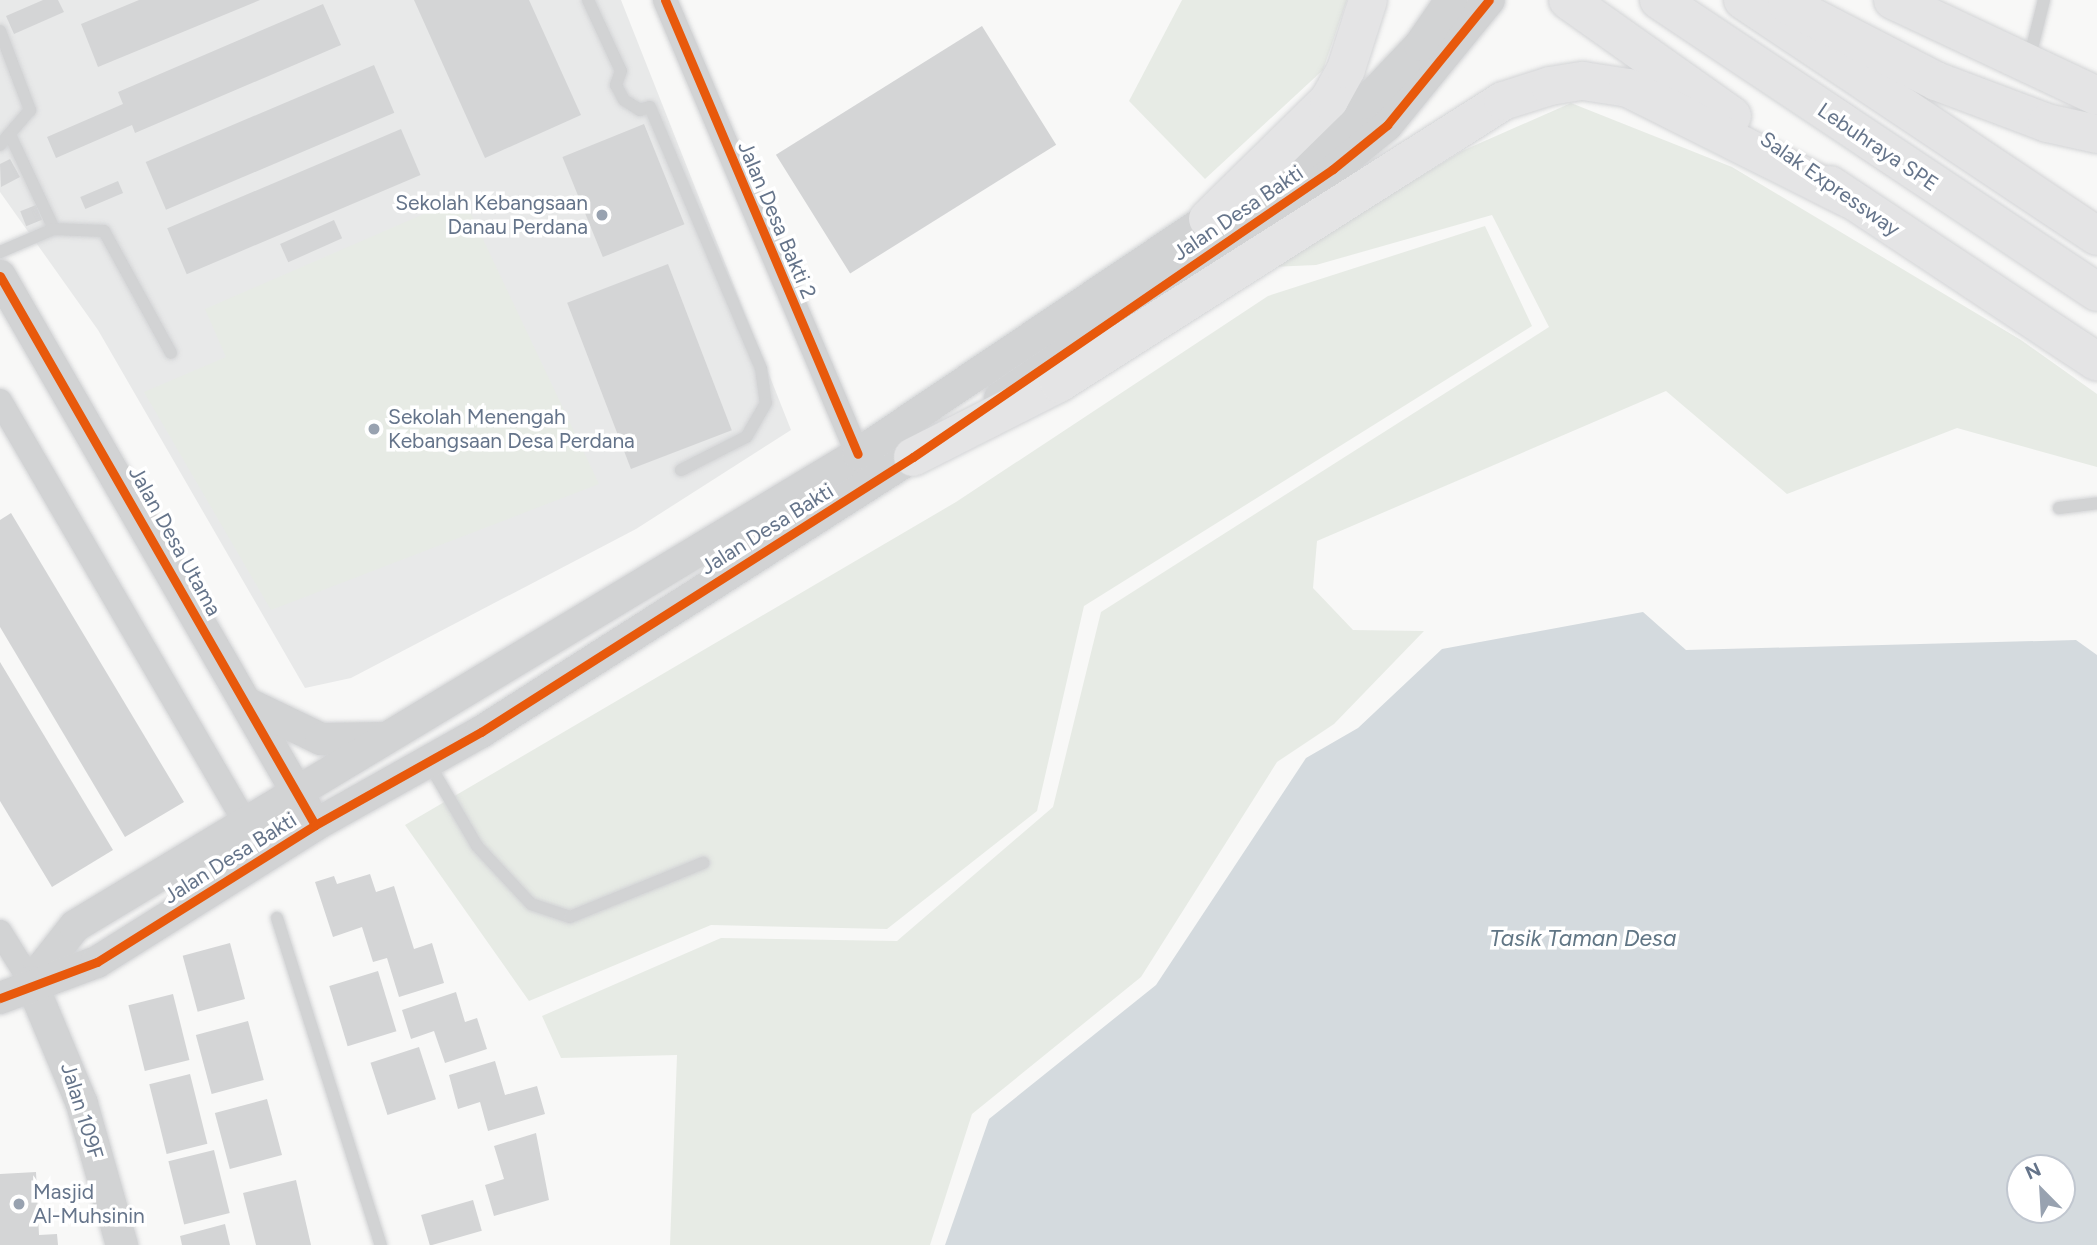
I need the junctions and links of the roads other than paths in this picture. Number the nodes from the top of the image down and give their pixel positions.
1 (588, 0) edge
2 (664, 0) edge
3 (1368, 0) edge
4 (1451, 0) edge
5 (1489, 0) edge
6 (1568, 0) edge
7 (1659, 0) edge
8 (1743, 0) edge
9 (1757, 0) edge
10 (1779, 0) edge
11 (1893, 0) edge
12 (2044, 0) edge
13 (0, 31) edge
14 (2028, 68) junction
15 (2097, 96) edge
16 (2097, 134) edge
17 (5, 141) edge
18 (1850, 200) junction
19 (1208, 219) junction
20 (54, 229) junction
21 (2097, 236) edge
22 (0, 252) edge
23 (0, 276) edge
24 (2097, 292) edge
25 (171, 353) dead end
26 (2097, 362) edge
27 (0, 401) edge
28 (858, 454) junction
29 (913, 457) junction
30 (681, 470) dead end
31 (2097, 503) edge
32 (2059, 508) dead end
33 (248, 704) junction
34 (398, 737) junction
35 (428, 761) junction
36 (298, 791) junction
37 (245, 822) junction
38 (315, 825) junction
39 (703, 863) dead end
40 (277, 918) dead end
41 (0, 932) edge
42 (31, 982) junction
43 (0, 998) edge
44 (122, 1245) edge
45 (381, 1245) edge

1 - 30 lane
2 - 28 street, Jalan Desa Bakti 2
3 - 19 highway
4 - 19 street, Jalan Desa Bakti
5 - 29 street, Jalan Desa Bakti
6 - 18 highway, Salak Expressway
7 - 24 highway, Lebuhraya SPE
8 - 21 highway
9 - 21 highway
10 - 16 highway
11 - 14 highway
12 - 14 lane
13 - 17 lane
14 - 15 highway
17 - 20 lane
18 - 26 highway, Salak Expressway
18 - 29 highway
19 - 28 street, Jalan Desa Bakti
20 - 22 lane
20 - 25 lane
23 - 33 street, Jalan Desa Utama
27 - 37 street
28 - 34 street, Jalan Desa Bakti
29 - 35 street, Jalan Desa Bakti
31 - 32 lane
33 - 34 street
33 - 36 street, Jalan Desa Utama
34 - 36 street, Jalan Desa Bakti
35 - 38 street, Jalan Desa Bakti
35 - 39 lane
36 - 37 street, Jalan Desa Bakti
36 - 38 street, Jalan Desa Utama
37 - 42 street, Jalan Desa Bakti
38 - 42 street, Jalan Desa Bakti
40 - 45 lane
41 - 42 street
42 - 43 street, Jalan Desa Bakti
42 - 44 street, Jalan 109F

